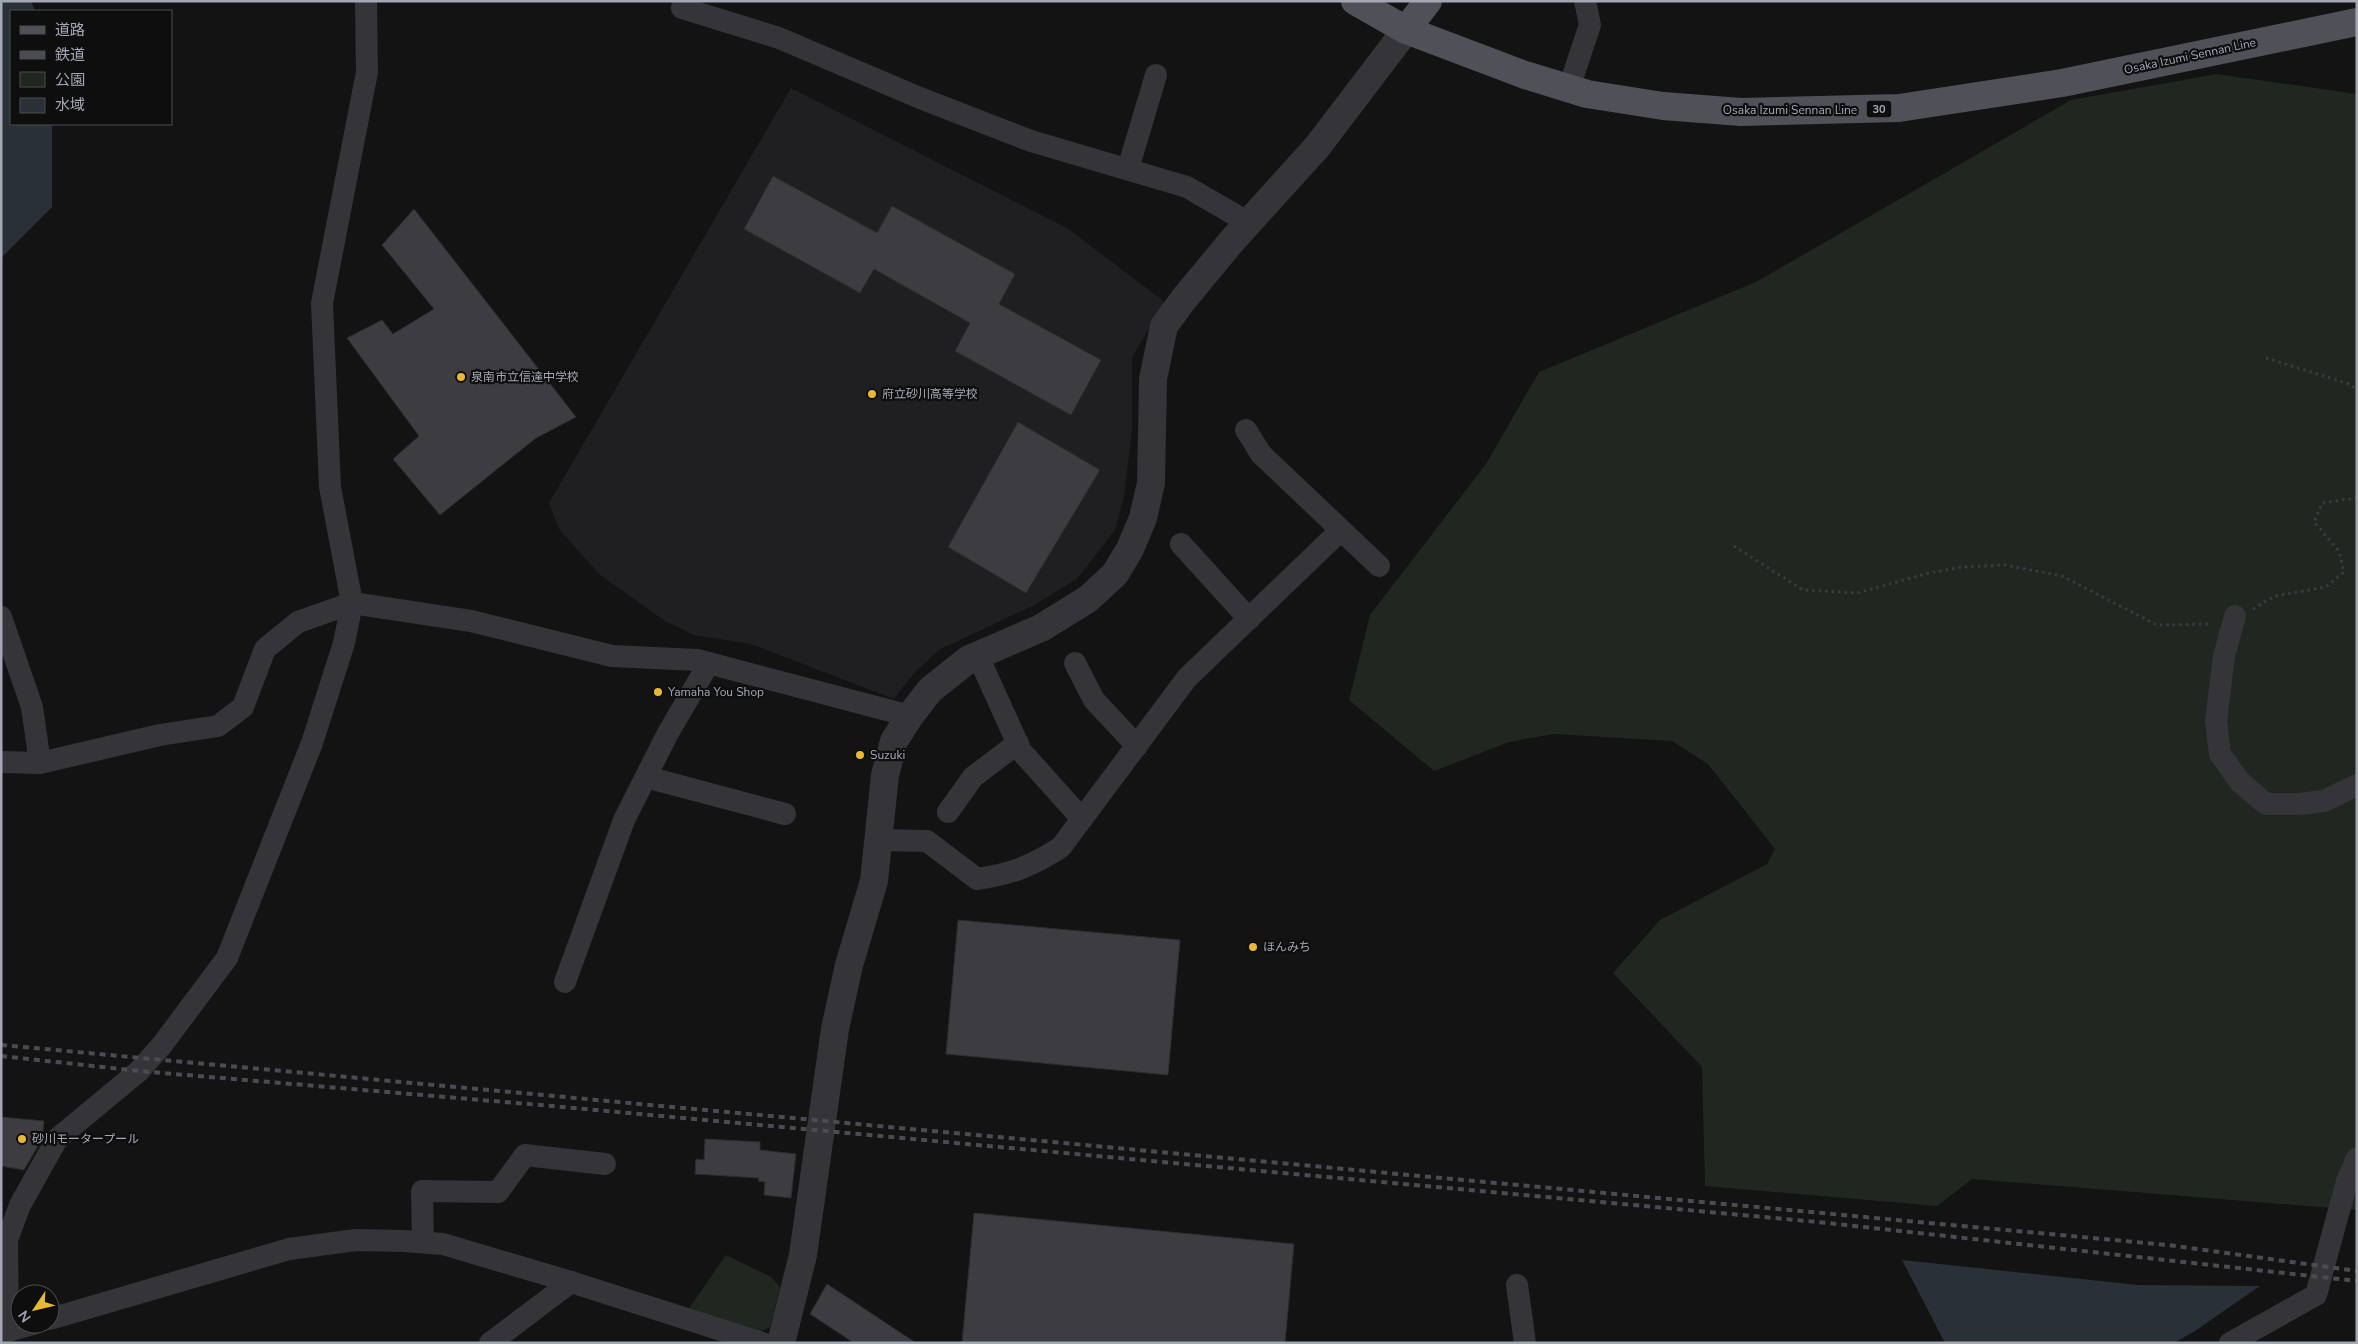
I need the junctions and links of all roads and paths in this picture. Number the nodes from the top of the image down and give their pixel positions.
1 (366, 1) edge
2 (1355, 1) edge
3 (1428, 1) edge
4 (1585, 1) edge
5 (682, 8) dead end
6 (2357, 22) edge
7 (1406, 30) junction
8 (1156, 74) dead end
9 (1568, 88) junction
10 (1128, 170) junction
11 (1249, 223) junction
12 (2266, 358) dead end
13 (2357, 390) edge
14 (1246, 430) dead end
15 (2357, 498) edge
16 (1341, 530) junction
17 (1181, 544) dead end
18 (1734, 546) dead end
19 (1379, 566) dead end
20 (352, 604) junction
21 (2235, 616) junction
22 (1, 617) edge
23 (1249, 619) junction
24 (978, 656) junction
25 (8, 660) edge
26 (709, 663) junction
27 (1075, 663) dead end
28 (910, 716) junction
29 (1018, 743) junction
30 (1136, 746) junction
31 (1, 762) edge
32 (40, 763) junction
33 (646, 777) junction
34 (2357, 785) edge
35 (948, 812) dead end
36 (785, 814) dead end
37 (1082, 818) junction
38 (880, 840) junction
39 (565, 982) dead end
40 (2357, 1158) edge
41 (605, 1164) dead end
42 (424, 1242) junction
43 (571, 1282) junction
44 (12, 1284) edge
45 (1517, 1285) dead end
46 (60, 1316) edge
47 (490, 1343) edge
48 (762, 1343) edge
49 (781, 1343) edge
50 (1525, 1343) edge
51 (2230, 1343) edge

1 - 20 street
2 - 7 main road, Osaka Izumi Sennan Line / 30
3 - 7 main road
4 - 9 street
5 - 10 street
6 - 9 main road, Osaka Izumi Sennan Line / 30
7 - 9 main road, Osaka Izumi Sennan Line / 30
7 - 11 street
8 - 10 street
10 - 11 street
11 - 24 street
12 - 13 path
14 - 16 street
15 - 21 path
16 - 19 street
16 - 23 street
17 - 23 street
18 - 21 path
20 - 26 street
20 - 32 street
20 - 44 street
21 - 34 street
22 - 25 street
23 - 30 street
24 - 28 street
24 - 29 street
25 - 32 street
26 - 28 street
26 - 33 street
27 - 30 street
28 - 38 street
29 - 35 street
29 - 37 street
30 - 37 street
31 - 32 street
33 - 36 street
33 - 39 street
37 - 38 street
38 - 49 street
40 - 51 street
41 - 42 street
42 - 43 street
42 - 46 street
43 - 47 street
43 - 48 street
45 - 50 street

